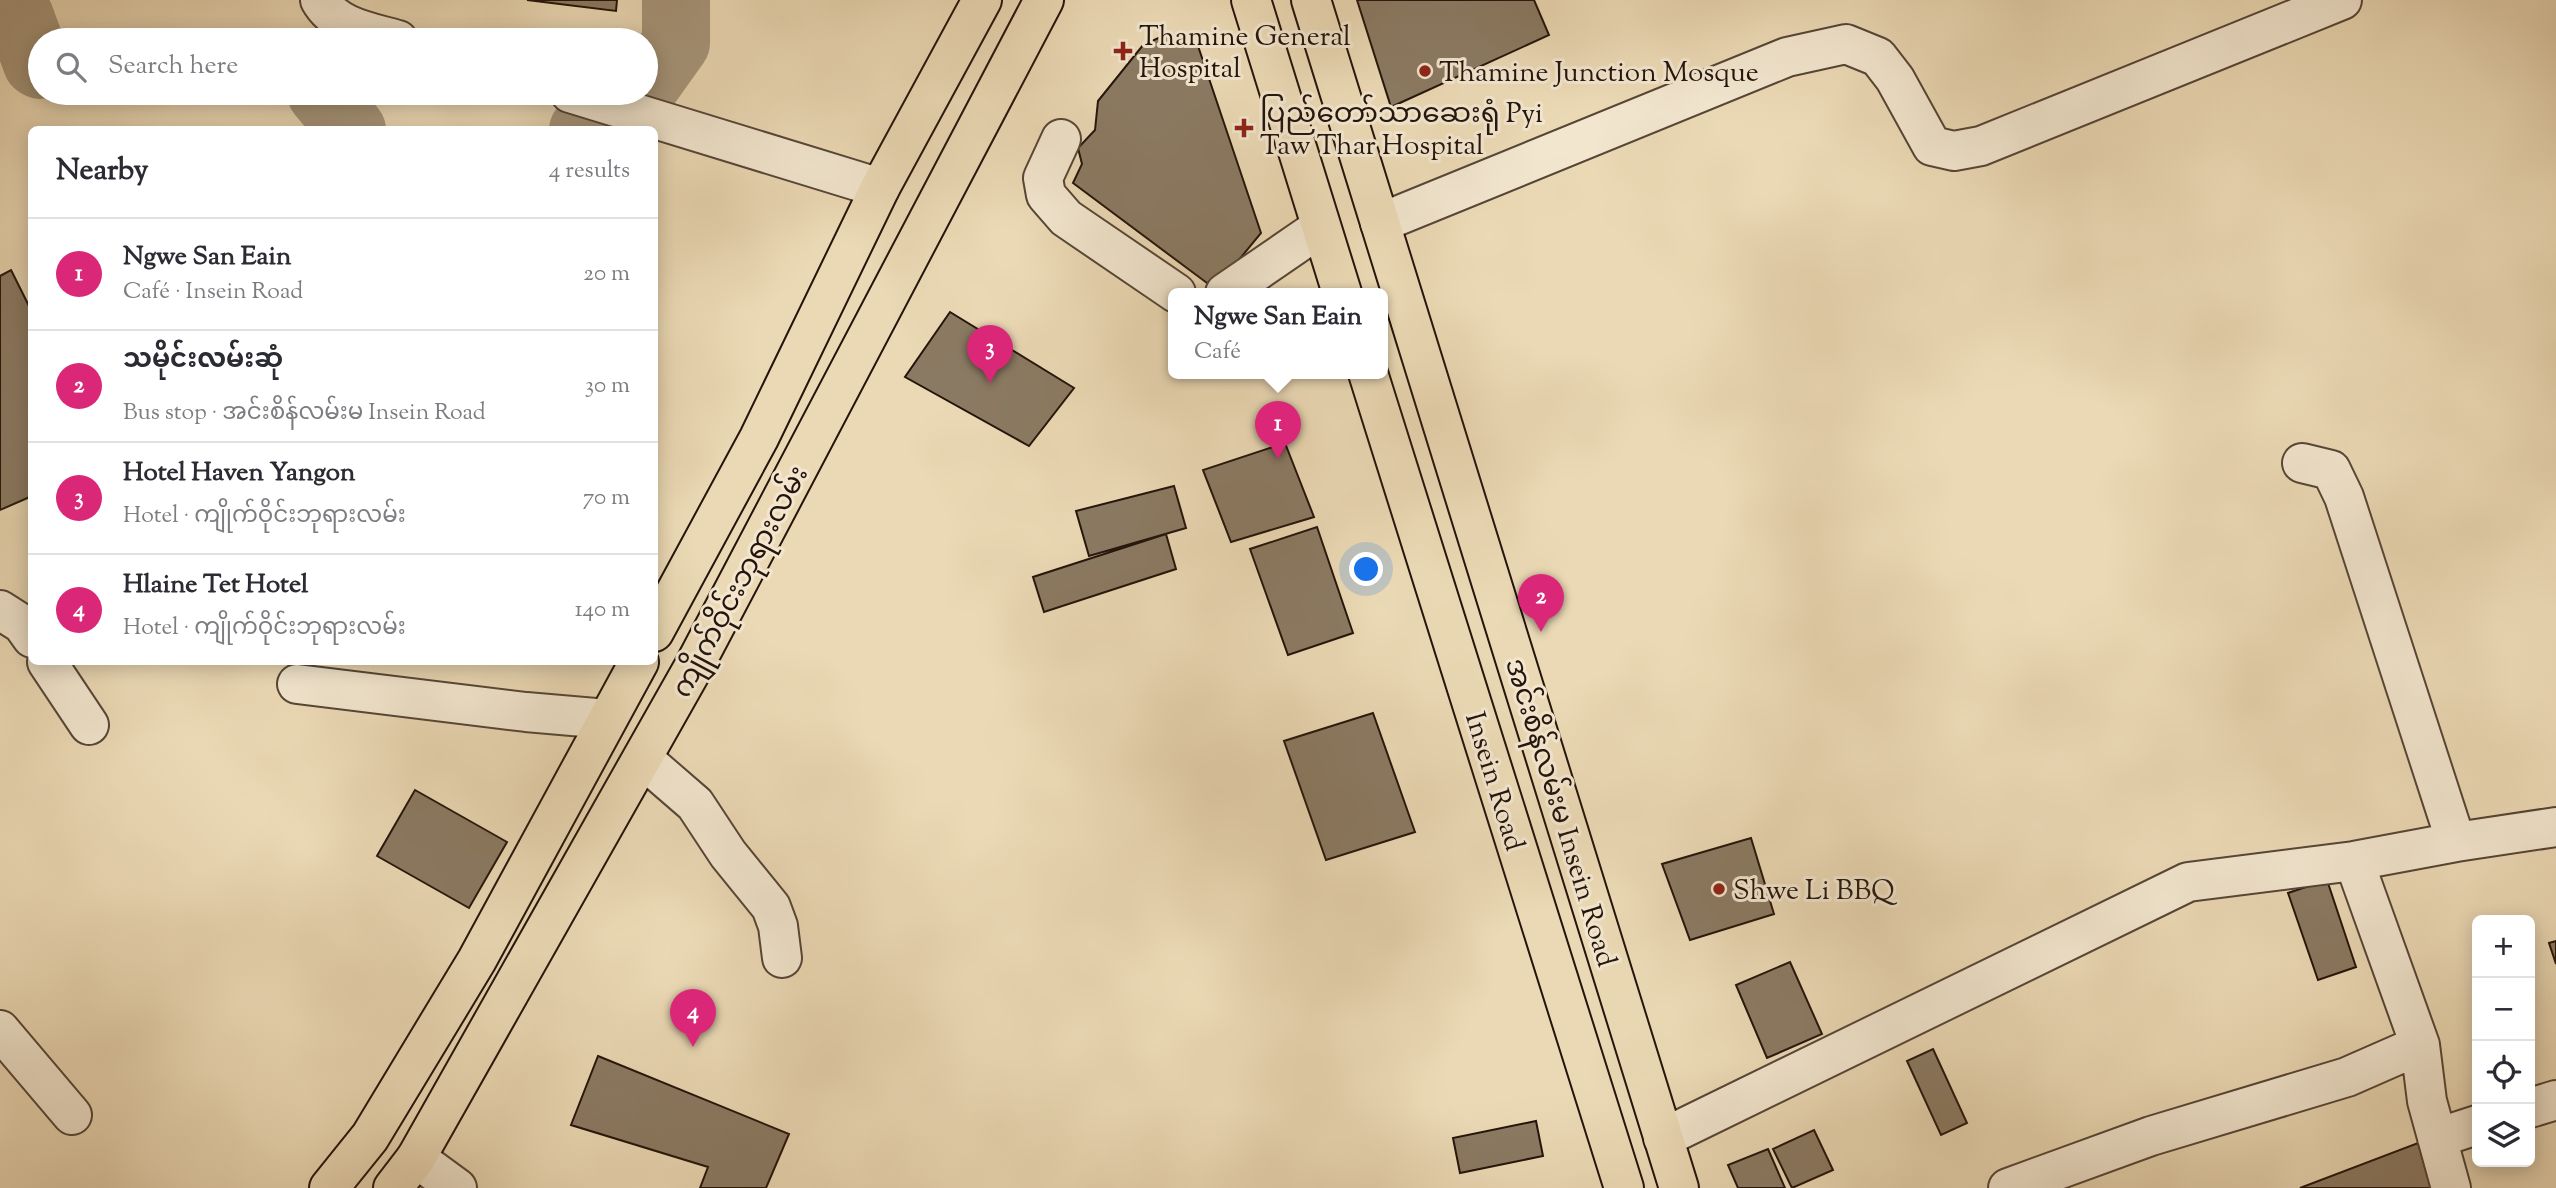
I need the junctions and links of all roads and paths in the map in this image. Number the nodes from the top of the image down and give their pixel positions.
1 (320, 0) edge
2 (982, 0) edge
3 (1251, 0) edge
4 (1311, 0) edge
5 (2342, 0) edge
6 (1043, 1) edge
7 (357, 28) edge
8 (608, 105) edge
9 (1060, 139) dead end
10 (880, 188) junction
11 (1375, 209) junction
12 (1321, 227) junction
13 (1168, 288) edge
14 (1232, 288) edge
15 (1340, 288) edge
16 (1370, 379) edge
17 (2302, 463) dead end
18 (0, 610) edge
19 (658, 625) edge
20 (28, 632) edge
21 (49, 665) edge
22 (637, 665) edge
23 (297, 684) dead end
24 (607, 719) junction
25 (89, 724) dead end
26 (643, 759) junction
27 (2556, 827) edge
28 (2456, 842) junction
29 (2354, 861) junction
30 (782, 958) dead end
31 (0, 1030) edge
32 (2420, 1045) junction
33 (2556, 1100) edge
34 (2535, 1106) edge
35 (72, 1115) dead end
36 (2472, 1127) edge
37 (1663, 1138) junction
38 (2437, 1138) junction
39 (416, 1157) junction
40 (329, 1188) edge
41 (393, 1188) edge
42 (457, 1188) edge
43 (1624, 1188) edge
44 (1678, 1188) edge
45 (2008, 1188) edge
46 (2451, 1188) edge

1 - 7 street
2 - 10 main road, ကျိုက်ဝိုင်းဘုရားလမ်း
3 - 12 main road
4 - 11 main road
5 - 11 street
6 - 26 main road, ကျိုက်ဝိုင်းဘုရားလမ်း
8 - 10 street
9 - 13 street
10 - 19 main road, ကျိုက်ဝိုင်းဘုရားလမ်း
11 - 37 main road, အင်းစိန်လမ်းမ Insein Road
12 - 14 street
12 - 15 main road
16 - 43 main road, Insein Road
17 - 28 street
18 - 20 street
21 - 25 street
22 - 24 main road, ကျိုက်ဝိုင်းဘုရားလမ်း
23 - 24 street
24 - 40 main road, ကျိုက်ဝိုင်းဘုရားလမ်း
26 - 30 street
26 - 39 main road, ကျိုက်ဝိုင်းဘုရားလမ်း
27 - 28 street
28 - 29 street
29 - 32 street
29 - 37 street
31 - 35 street
32 - 38 street
32 - 45 street
33 - 34 street
36 - 38 street
37 - 44 main road, အင်းစိန်လမ်းမ Insein Road
38 - 46 street
39 - 41 main road, ကျိုက်ဝိုင်းဘုရားလမ်း
39 - 42 street

